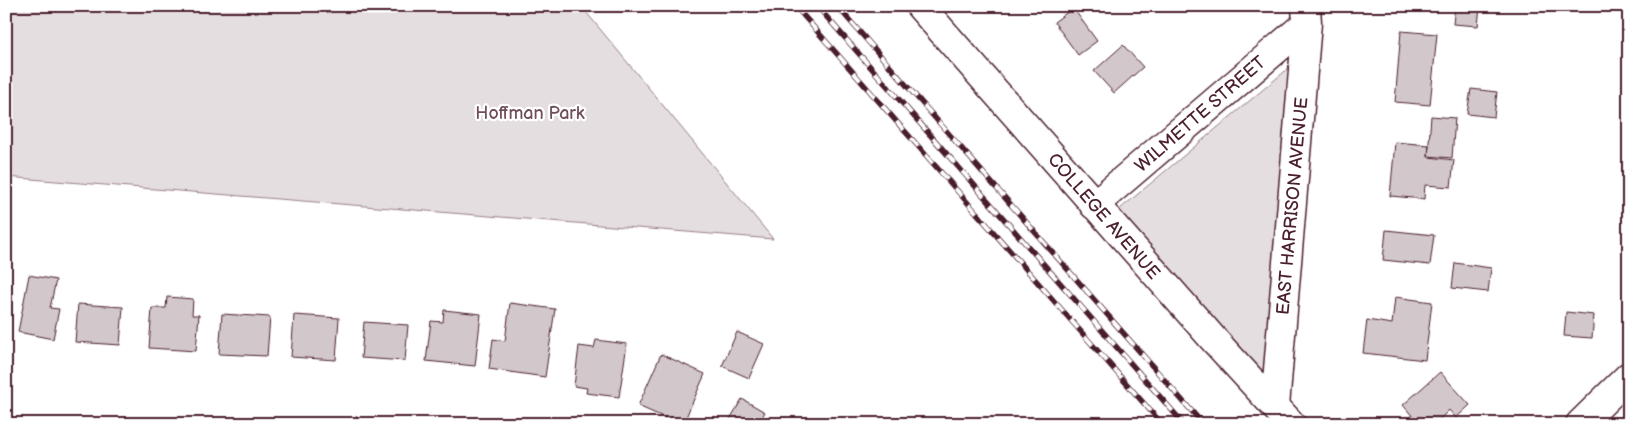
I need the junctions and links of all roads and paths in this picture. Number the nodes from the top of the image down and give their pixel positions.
1 (920, 6) edge
2 (1306, 15) edge
3 (1094, 205) junction
4 (1629, 376) edge
5 (1283, 415) edge
6 (1580, 424) edge

1 - 3 street, COLLEGE AVENUE
2 - 3 street, WILMETTE STREET
2 - 5 street, EAST HARRISON AVENUE
3 - 5 street, COLLEGE AVENUE
4 - 6 street

